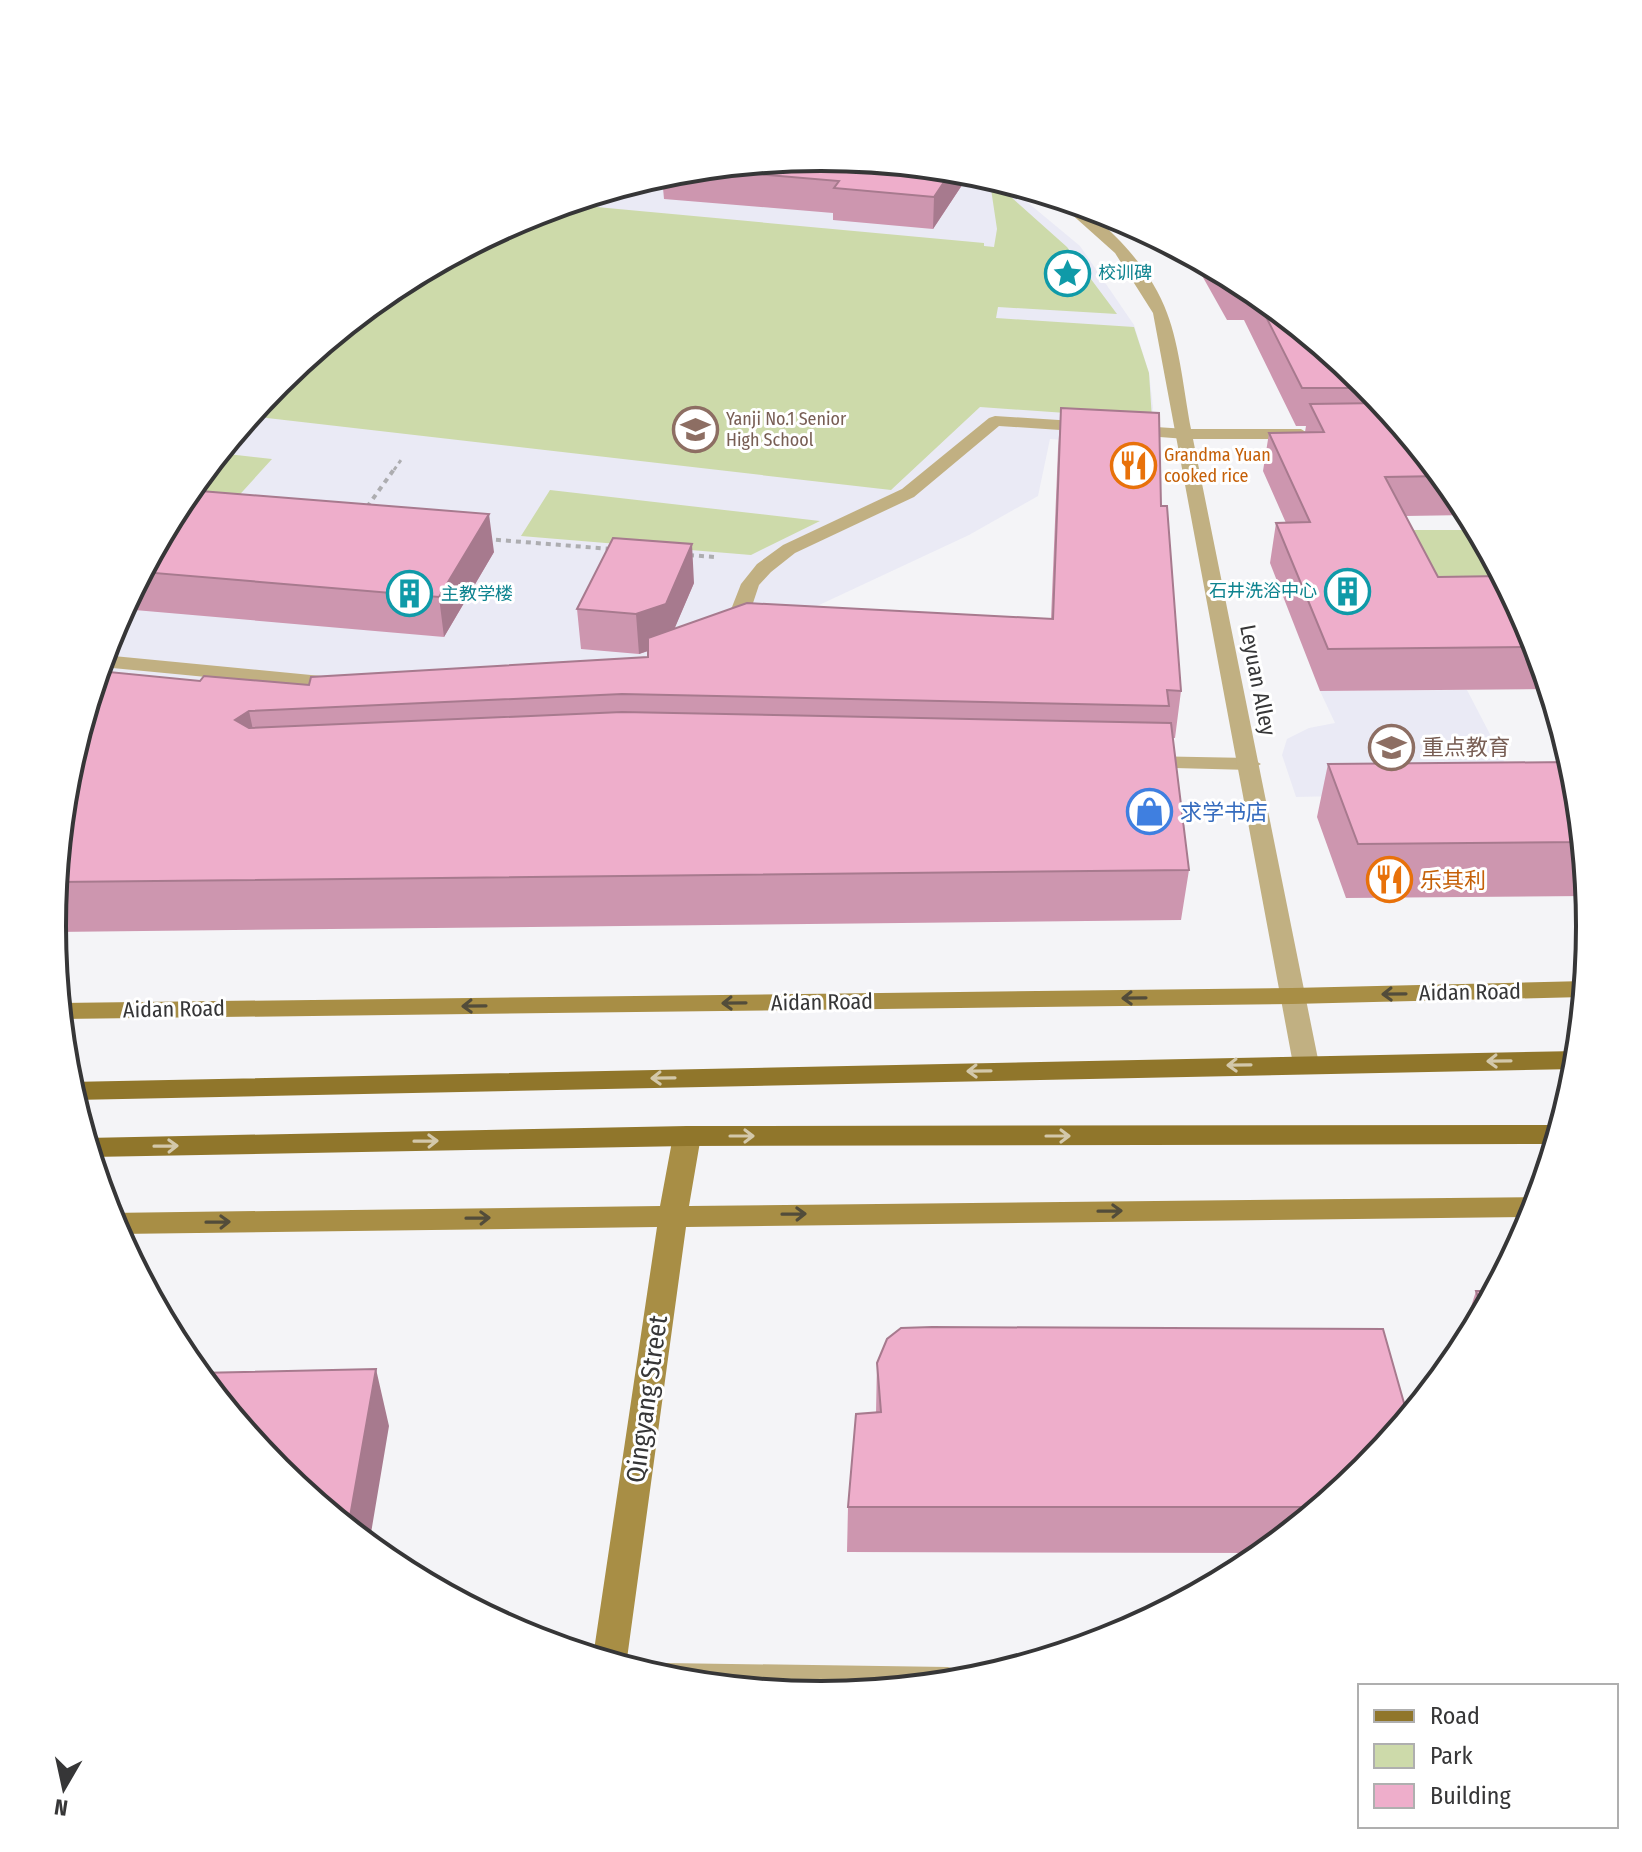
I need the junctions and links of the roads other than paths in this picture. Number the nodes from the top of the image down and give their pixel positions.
1 (1093, 222) edge
2 (1186, 434) junction
3 (1312, 434) edge
4 (711, 637) edge
5 (114, 662) edge
6 (355, 685) edge
7 (1122, 761) edge
8 (1250, 764) junction
9 (1573, 989) edge
10 (1292, 996) junction
11 (71, 1011) edge
12 (1563, 1060) edge
13 (1306, 1064) junction
14 (85, 1091) edge
15 (1546, 1134) edge
16 (687, 1136) junction
17 (100, 1147) edge
18 (1522, 1207) edge
19 (673, 1215) junction
20 (127, 1223) edge
21 (612, 1651) edge

1 - 2 street, Leyuan Alley
2 - 3 street
2 - 4 street
2 - 8 street, Leyuan Alley
5 - 6 street
7 - 8 street
8 - 10 street, Leyuan Alley
9 -> 10 street, Aidan Road
10 -> 11 street, Aidan Road
10 - 13 street, Leyuan Alley
12 -> 13 main road
13 -> 14 main road
16 -> 15 main road
17 -> 16 main road
16 - 19 street, Qingyang Street
19 -> 18 street
20 -> 19 street
19 - 21 street, Qingyang Street

